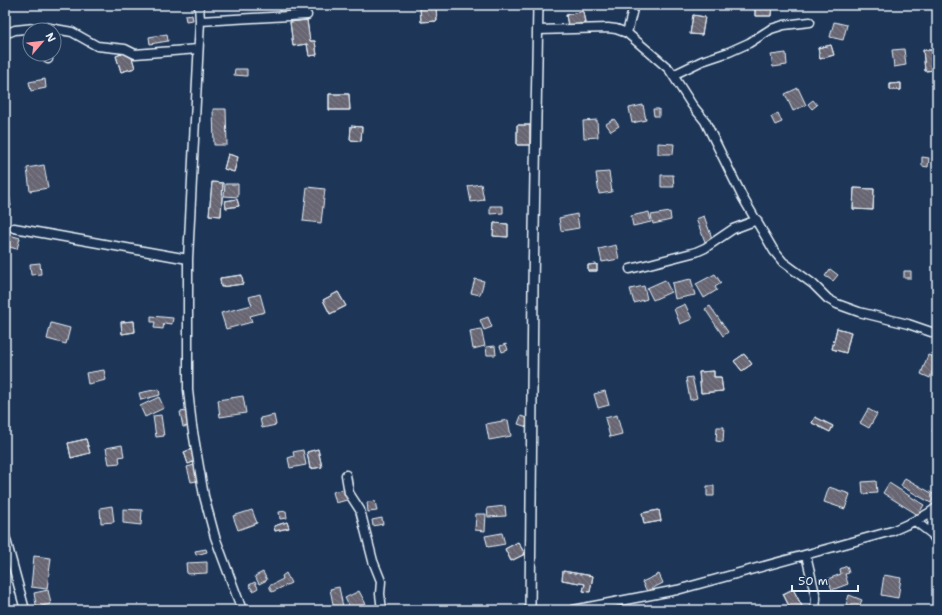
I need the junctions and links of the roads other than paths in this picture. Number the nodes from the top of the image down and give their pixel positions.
1 (199, 5) edge
2 (538, 5) edge
3 (634, 5) edge
4 (307, 15) dead end
5 (200, 21) junction
6 (810, 22) dead end
7 (22, 30) edge
8 (538, 30) junction
9 (62, 31) edge
10 (627, 33) junction
11 (5, 34) edge
12 (198, 49) junction
13 (673, 75) junction
14 (756, 220) junction
15 (14, 228) dead end
16 (188, 259) junction
17 (630, 269) dead end
18 (937, 334) edge
19 (346, 474) dead end
20 (935, 509) edge
21 (915, 521) junction
22 (932, 534) junction
23 (5, 536) edge
24 (937, 542) edge
25 (806, 555) junction
26 (25, 610) edge
27 (242, 610) edge
28 (382, 610) edge
29 (530, 610) edge
30 (573, 610) edge
31 (815, 610) edge

1 - 5 street
2 - 8 street
3 - 10 street
4 - 5 street
5 - 12 street
6 - 13 street
7 - 11 street
8 - 10 street
8 - 29 street
9 - 12 street
10 - 13 street
12 - 16 street
13 - 14 street
14 - 17 street
14 - 18 street
15 - 16 street
16 - 27 street
19 - 28 street
20 - 21 street
20 - 22 street
21 - 22 street
21 - 25 street
22 - 24 street
23 - 26 street
25 - 30 street
25 - 31 street

